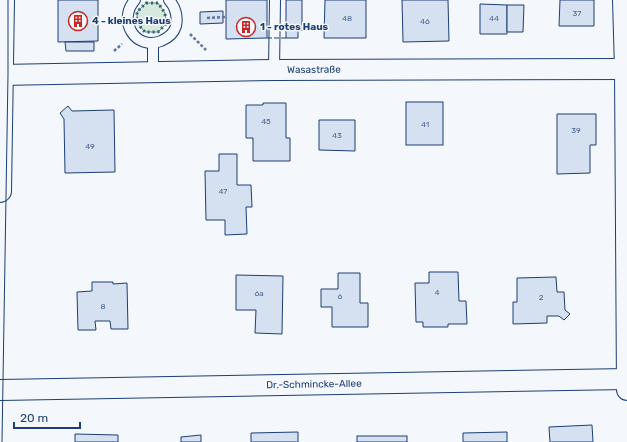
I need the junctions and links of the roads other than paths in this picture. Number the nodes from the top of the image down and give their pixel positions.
1 (3, 0) edge
2 (135, 0) edge
3 (169, 0) edge
4 (275, 0) edge
5 (623, 0) edge
6 (153, 43) junction
7 (626, 69) edge
8 (274, 70) junction
9 (153, 72) junction
10 (1, 75) edge
11 (0, 191) edge
12 (627, 379) edge
13 (0, 390) edge
14 (627, 390) edge

1 - 10 main road
2 - 6 lane
3 - 6 lane
4 - 8 lane
5 - 7 street
6 - 9 lane
7 - 8 street, Wasastraße
7 - 12 street
8 - 9 street, Wasastraße
9 - 10 street, Wasastraße
10 - 11 main road
12 - 13 street, Dr.-Schmincke-Allee
12 - 14 street

